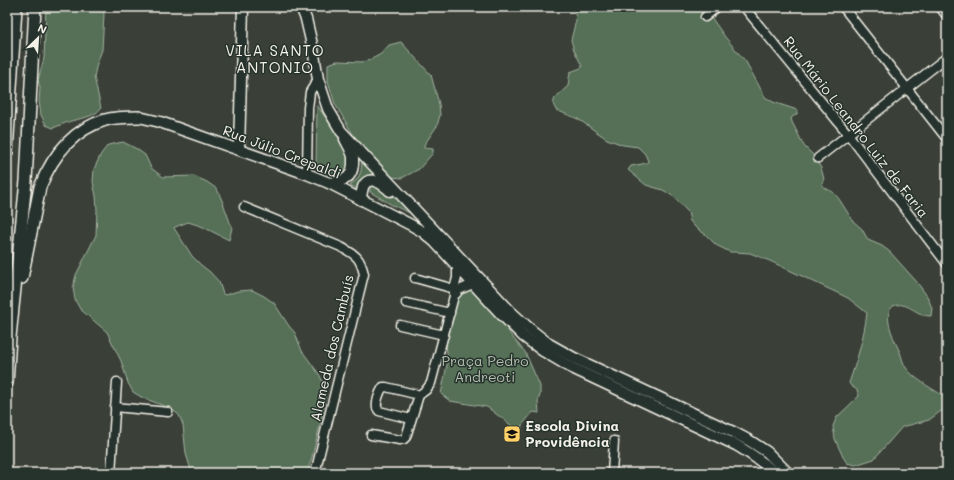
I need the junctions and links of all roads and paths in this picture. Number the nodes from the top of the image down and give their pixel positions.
1 (16, 7) edge
2 (35, 7) edge
3 (243, 7) edge
4 (301, 7) edge
5 (717, 7) edge
6 (744, 7) edge
7 (843, 7) edge
8 (940, 7) edge
9 (947, 16) edge
10 (705, 17) dead end
11 (947, 57) edge
12 (318, 79) junction
13 (907, 88) junction
14 (139, 117) joint
15 (341, 131) junction
16 (848, 134) junction
17 (947, 139) edge
18 (239, 149) junction
19 (7, 152) edge
20 (818, 158) dead end
21 (307, 174) junction
22 (329, 183) junction
23 (361, 200) junction
24 (244, 207) dead end
25 (426, 222) junction
26 (947, 264) edge
27 (457, 267) junction
28 (415, 278) dead end
29 (473, 284) junction
30 (456, 292) junction
31 (406, 303) dead end
32 (450, 313) junction
33 (400, 325) dead end
34 (444, 335) junction
35 (10, 337) junction
36 (117, 382) dead end
37 (7, 383) edge
38 (419, 395) junction
39 (115, 407) junction
40 (168, 412) dead end
41 (411, 419) junction
42 (371, 435) dead end
43 (614, 441) dead end
44 (769, 470) edge
45 (111, 473) edge
46 (315, 473) edge
47 (612, 473) edge
48 (788, 473) edge

1 - 19 highway
2 - 35 highway
3 - 18 main road
4 - 12 main road
5 - 10 street
6 - 16 street, Rua Mário Leandro Luiz de Faria
7 - 13 street
8 - 9 street
11 - 13 street
12 - 15 main road
12 - 21 street
13 - 16 street
13 - 17 street
14 - 18 main road, Rua Júlio Crepaldi
14 - 35 highway
15 - 22 main road
15 - 25 main road
16 - 20 street
16 - 26 street, Rua Mário Leandro Luiz de Faria
18 - 21 main road, Rua Júlio Crepaldi
21 - 22 main road, Rua Júlio Crepaldi
22 - 23 main road, Rua Júlio Crepaldi
23 - 25 main road
23 - 27 main road, Rua Júlio Crepaldi
24 - 46 street, Alameda dos Cambuís
25 - 48 main road
27 - 29 main road, Rua Júlio Crepaldi
27 - 30 street
28 - 30 street
29 - 30 street
29 - 44 main road, Rua Júlio Crepaldi
30 - 32 street
31 - 32 street
32 - 34 street
33 - 34 street
34 - 38 street
35 - 37 highway
36 - 39 street
38 - 41 street
38 - 41 street
39 - 40 street
39 - 45 street
41 - 42 street
43 - 47 street

